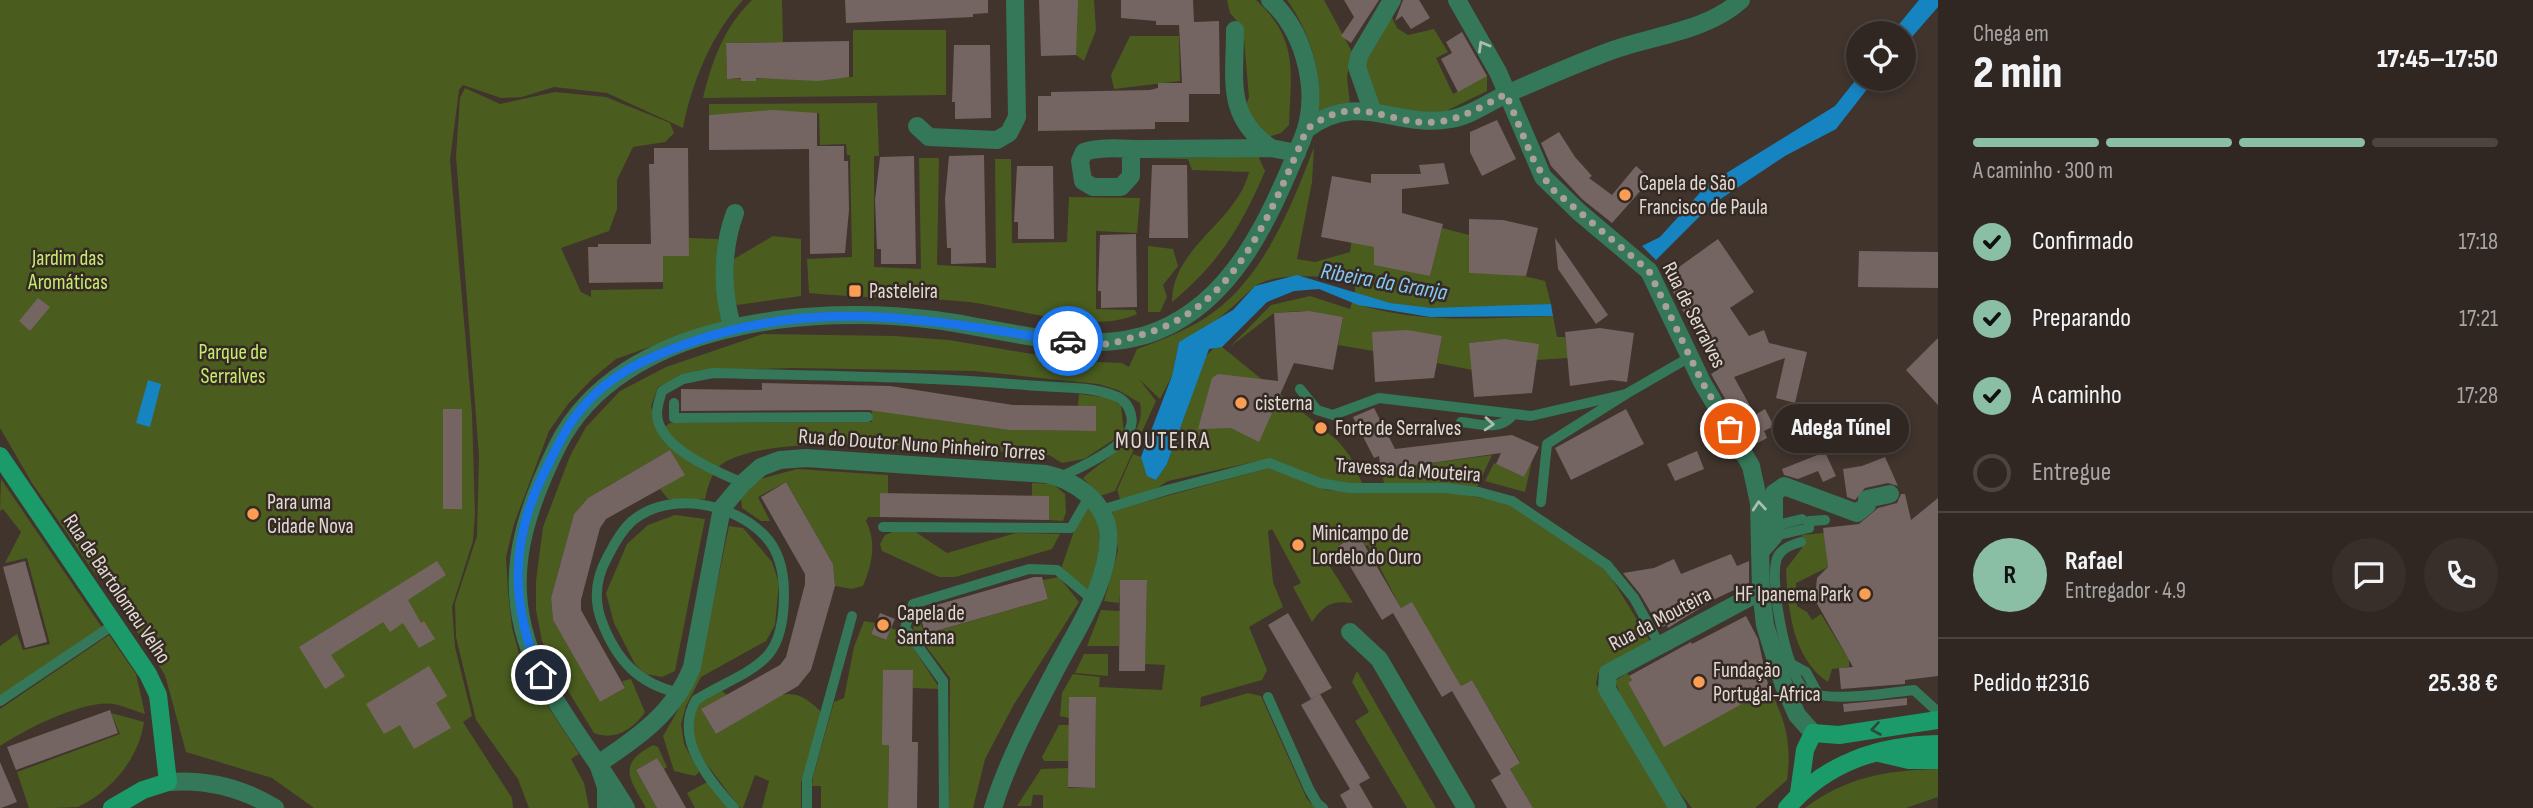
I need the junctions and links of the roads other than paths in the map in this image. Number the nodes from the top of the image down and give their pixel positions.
1 (1015, 0) edge
2 (1269, 0) edge
3 (1392, 0) edge
4 (1457, 0) edge
5 (1741, 0) edge
6 (1235, 30) dead end
7 (1506, 94) junction
8 (1372, 110) junction
9 (918, 126) dead end
10 (1307, 129) junction
11 (1271, 148) junction
12 (1131, 149) dead end
13 (1297, 153) junction
14 (735, 213) dead end
15 (733, 328) junction
16 (1690, 357) junction
17 (1300, 389) dead end
18 (1626, 394) junction
19 (674, 403) dead end
20 (1512, 416) junction
21 (868, 417) dead end
22 (1461, 422) dead end
23 (2, 465) edge
24 (1061, 477) junction
25 (743, 483) junction
26 (1890, 494) dead end
27 (1089, 496) junction
28 (1541, 502) dead end
29 (722, 508) junction
30 (1101, 510) junction
31 (1802, 519) dead end
32 (1825, 520) dead end
33 (883, 527) dead end
34 (1774, 531) junction
35 (1801, 542) dead end
36 (1760, 552) junction
37 (1761, 591) junction
38 (1093, 600) junction
39 (852, 617) dead end
40 (113, 625) junction
41 (1350, 632) dead end
42 (1659, 644) junction
43 (679, 693) junction
44 (1268, 697) dead end
45 (0, 701) edge
46 (1938, 712) edge
47 (1938, 720) edge
48 (1813, 733) junction
49 (1839, 735) junction
50 (1938, 744) edge
51 (1878, 753) junction
52 (1854, 758) junction
53 (1938, 760) edge
54 (598, 764) junction
55 (168, 782) junction
56 (1799, 793) junction
57 (112, 808) edge
58 (275, 808) edge
59 (606, 808) edge
60 (625, 808) edge
61 (734, 808) edge
62 (807, 808) edge
63 (944, 808) edge
64 (993, 808) edge
65 (1324, 808) edge
66 (1466, 808) edge
67 (1678, 808) edge
68 (1787, 808) edge

1 - 9 street
2 - 10 street
3 - 8 street
7 -> 4 street, Rua de Serralves
5 - 7 street
6 - 11 street
7 - 8 street
7 - 16 street, Rua de Serralves
8 - 10 street
10 - 13 street
11 - 12 street
11 - 13 street
13 - 15 street
14 - 15 street
15 - 54 street
16 - 18 lane
36 -> 16 street, Rua de Serralves
17 - 20 lane
18 - 20 lane
18 - 28 lane
19 - 21 lane
22 -> 20 lane
23 - 40 main road, Rua de Bartolomeu Velho
24 - 25 street, Rua do Doutor Nuno Pinheiro Torres
24 - 25 lane
24 - 27 street, Rua do Doutor Nuno Pinheiro Torres
25 - 29 street, Rua do Doutor Nuno Pinheiro Torres
26 - 34 street
27 - 30 street, Rua do Doutor Nuno Pinheiro Torres
27 - 33 lane
29 - 43 street, Rua do Doutor Nuno Pinheiro Torres
29 - 43 lane
29 - 61 lane
30 - 38 street
30 - 42 lane, Travessa da Mouteira
31 - 34 lane
32 - 34 lane
34 - 36 street
35 - 46 lane
36 - 37 street, Rua de Serralves
37 - 42 street, Rua da Mouteira
37 - 48 street, Rua de Serralves
38 - 63 lane
38 - 64 street
39 - 62 lane
40 - 45 lane
40 - 55 main road, Rua de Bartolomeu Velho
41 - 66 street
42 - 67 street, Rua da Mouteira
43 - 54 street, Rua do Doutor Nuno Pinheiro Torres
44 - 65 lane
47 -> 49 main road
48 - 49 main road
48 - 56 main road
49 - 52 main road
50 - 51 main road
51 - 52 main road
51 - 53 main road
52 - 56 main road
54 - 59 street
54 - 60 street
55 - 57 main road
55 - 58 street
56 - 68 main road

